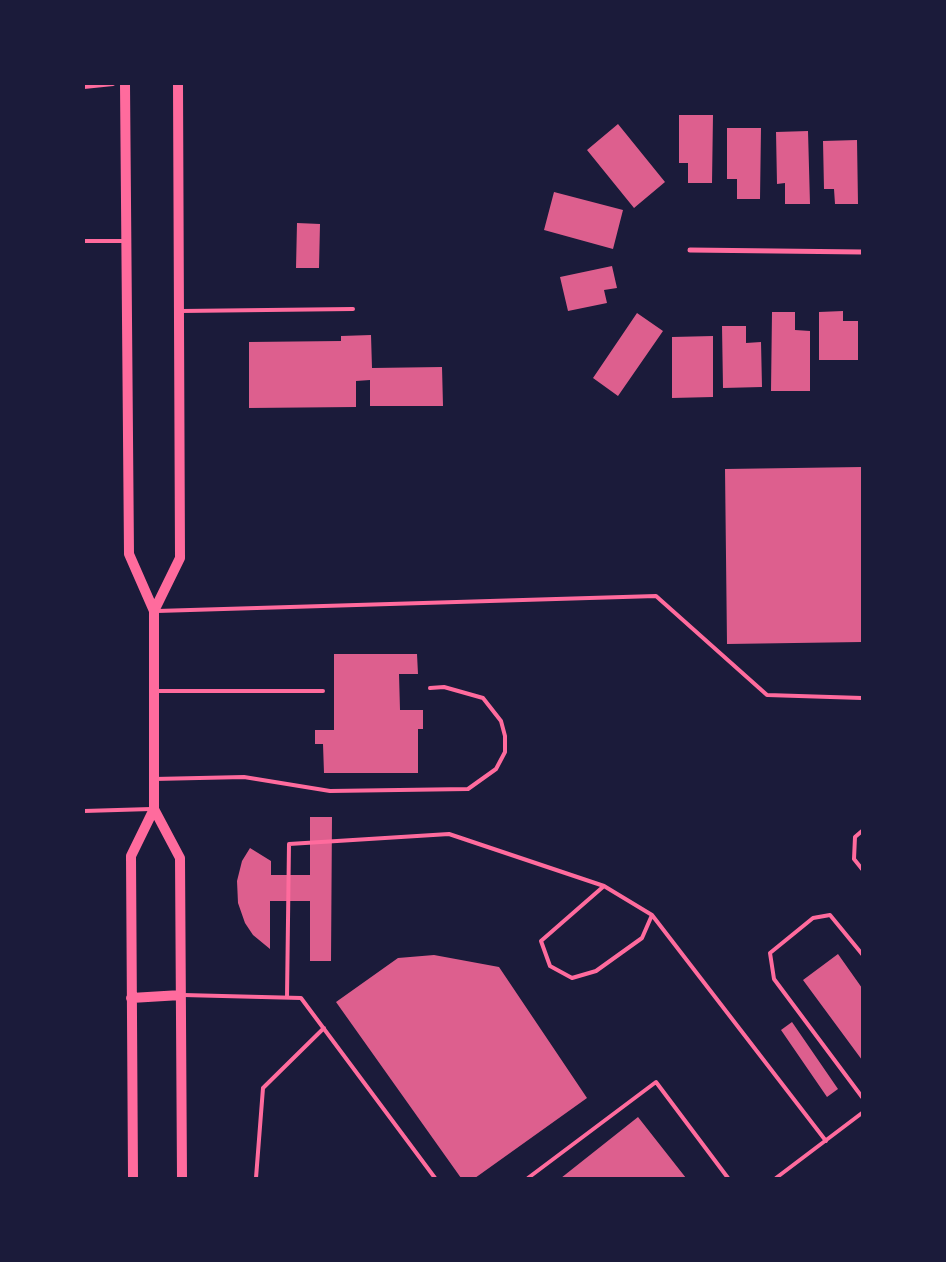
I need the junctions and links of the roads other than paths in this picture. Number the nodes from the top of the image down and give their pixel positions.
1 (113, 84) edge
2 (125, 84) edge
3 (178, 84) edge
4 (84, 87) edge
5 (84, 241) edge
6 (126, 241) junction
7 (690, 250) dead end
8 (862, 252) edge
9 (353, 309) dead end
10 (179, 311) junction
11 (154, 611) junction
12 (430, 688) dead end
13 (155, 691) junction
14 (322, 691) dead end
15 (862, 698) edge
16 (154, 779) junction
17 (154, 809) junction
18 (84, 811) edge
19 (862, 832) edge
20 (862, 869) edge
21 (604, 886) junction
22 (652, 915) junction
23 (862, 954) edge
24 (181, 995) junction
25 (287, 997) junction
26 (131, 998) junction
27 (324, 1028) junction
28 (862, 1097) edge
29 (862, 1113) edge
30 (826, 1141) junction
31 (133, 1178) edge
32 (182, 1178) edge
33 (256, 1178) edge
34 (435, 1178) edge
35 (528, 1178) edge
36 (728, 1178) edge
37 (776, 1178) edge

1 - 4 lane
2 - 6 main road
3 - 10 main road
5 - 6 lane
6 - 11 main road
7 - 8 street
9 - 10 lane
10 - 11 main road
11 - 13 main road
11 - 15 lane
12 - 16 lane
13 - 14 lane
13 - 16 main road
16 - 17 main road
17 - 18 lane
17 - 24 main road
17 - 26 main road
19 - 20 lane
21 - 22 lane
21 - 22 lane
21 - 25 lane
22 - 30 lane
23 - 28 lane
24 - 25 lane
24 - 26 main road
24 - 32 main road
25 - 27 lane
26 - 31 main road
27 - 33 lane
27 - 34 lane
29 - 30 lane
30 - 37 lane
35 - 36 lane

